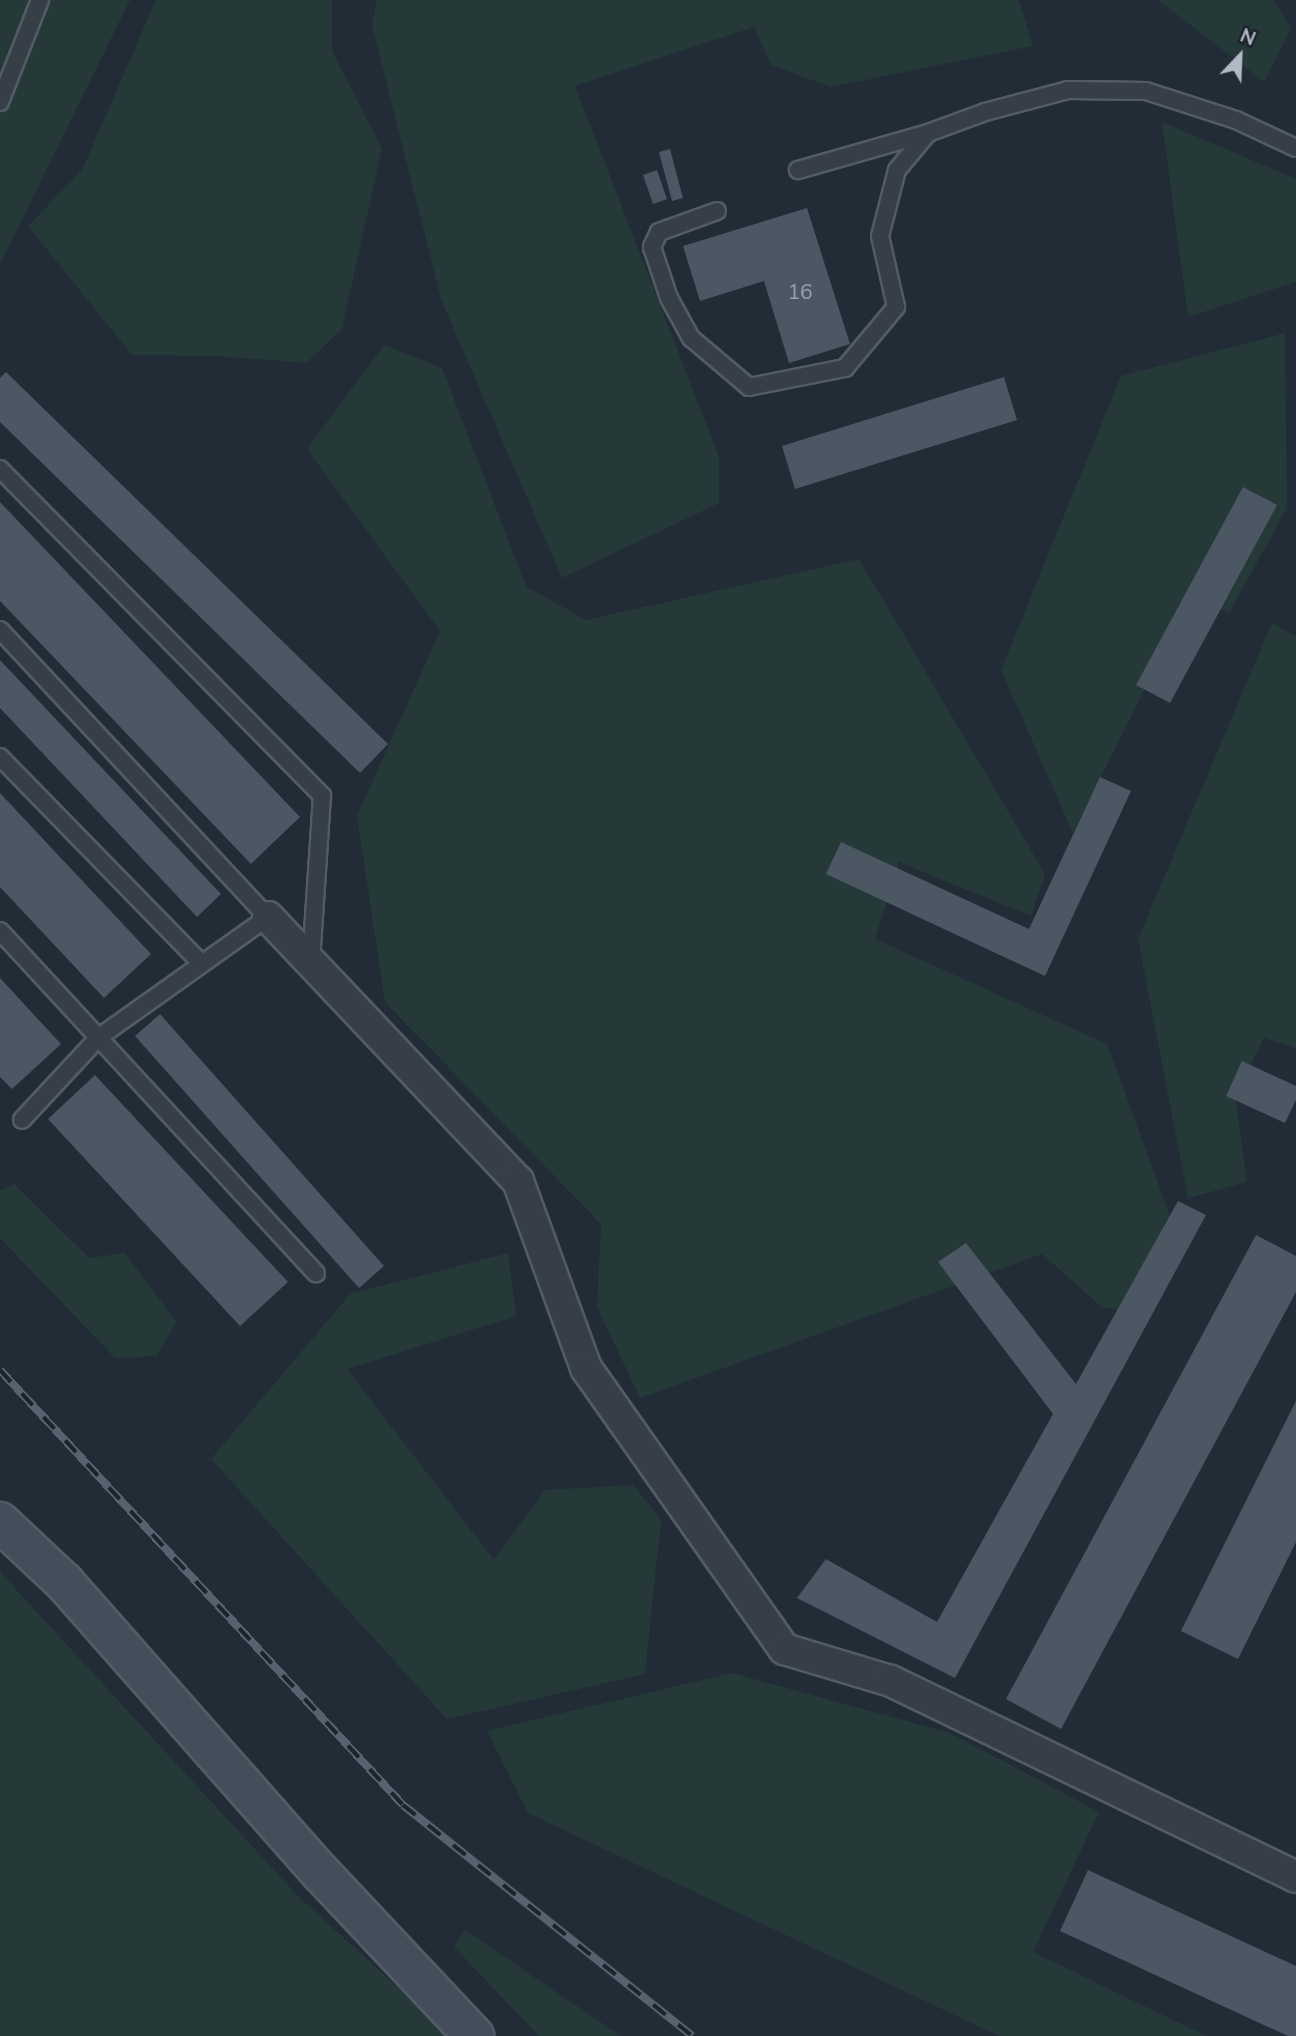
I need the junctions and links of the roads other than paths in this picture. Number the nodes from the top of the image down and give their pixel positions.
1 (40, 0) edge
2 (0, 102) edge
3 (928, 133) junction
4 (1296, 148) edge
5 (798, 170) dead end
6 (717, 211) dead end
7 (0, 469) edge
8 (0, 630) edge
9 (0, 757) edge
10 (268, 916) junction
11 (0, 931) edge
12 (311, 962) junction
13 (202, 964) junction
14 (99, 1037) junction
15 (22, 1120) dead end
16 (316, 1274) dead end
17 (0, 1522) edge
18 (1296, 1877) edge
19 (474, 2036) edge

1 - 2 lane
3 - 4 lane
3 - 5 lane
3 - 6 lane
7 - 12 lane
8 - 10 lane
9 - 13 lane
10 - 12 street
10 - 13 lane
11 - 14 lane
12 - 18 street
13 - 14 lane
14 - 15 lane
14 - 16 lane
17 - 19 main road

